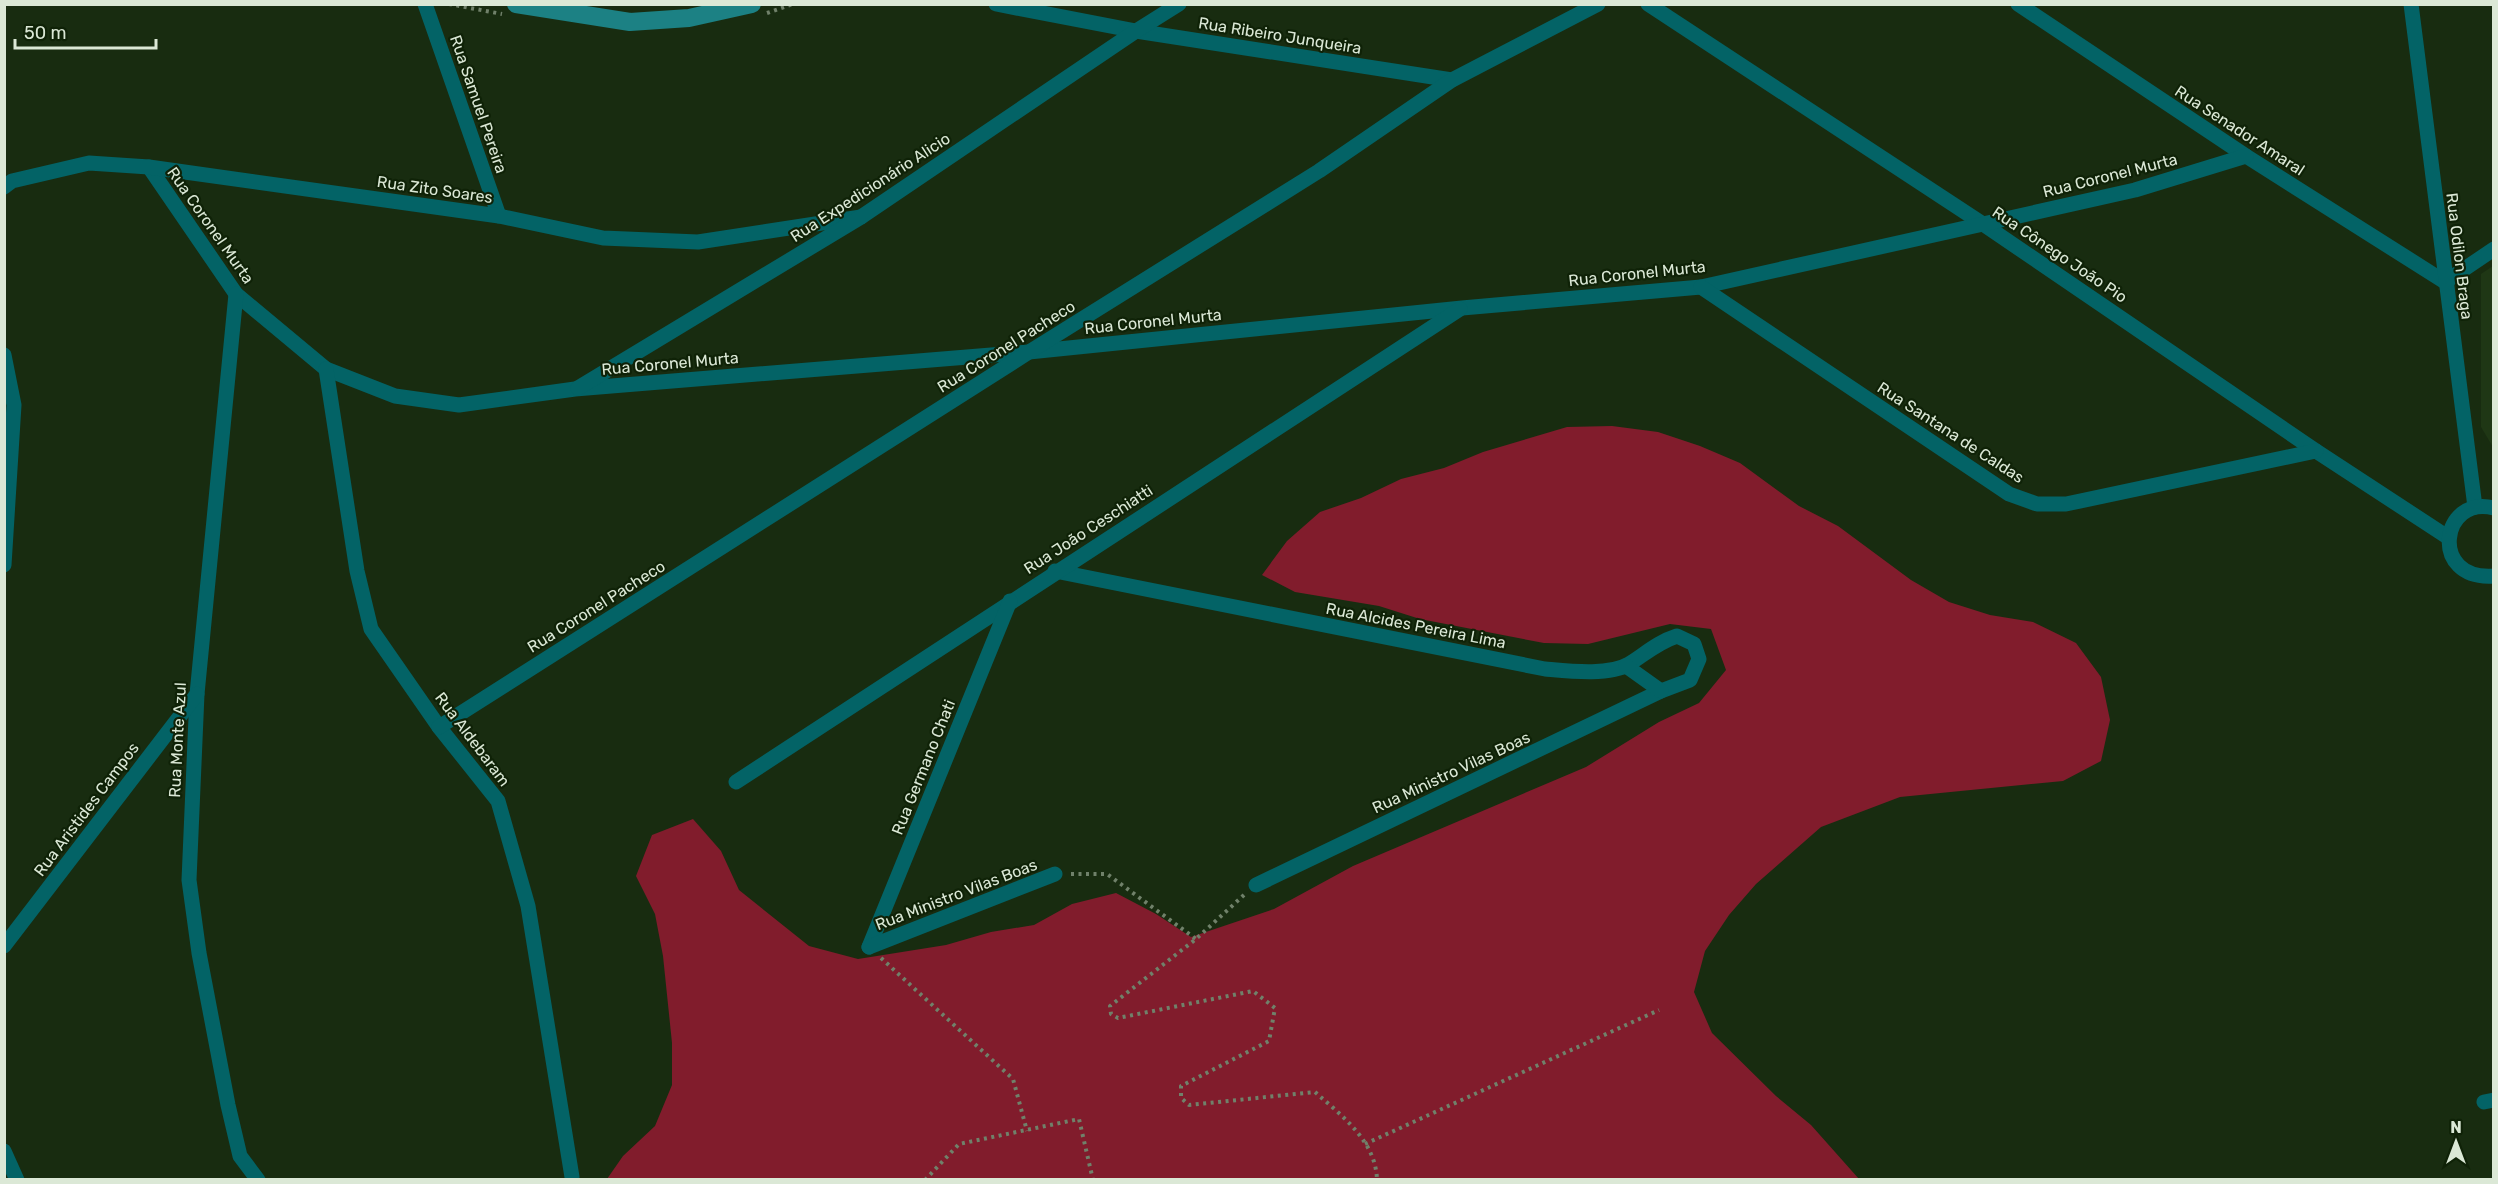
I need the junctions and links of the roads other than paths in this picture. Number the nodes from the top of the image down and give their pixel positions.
1 (425, 4) edge
2 (516, 4) edge
3 (752, 4) edge
4 (996, 4) edge
5 (1179, 4) edge
6 (1598, 4) edge
7 (1648, 4) edge
8 (2018, 4) edge
9 (2409, 6) edge
10 (1136, 31) junction
11 (1452, 80) junction
12 (2246, 156) junction
13 (149, 167) junction
14 (4, 187) edge
15 (499, 216) junction
16 (861, 217) junction
17 (1983, 224) junction
18 (2493, 249) edge
19 (2445, 282) junction
20 (1701, 287) junction
21 (236, 294) junction
22 (1462, 308) junction
23 (1029, 352) junction
24 (4, 355) edge
25 (326, 369) junction
26 (575, 389) junction
27 (2316, 451) junction
28 (2475, 507) junction
29 (2493, 508) edge
30 (2449, 538) junction
31 (4, 565) edge
32 (1055, 571) junction
33 (2493, 576) edge
34 (1010, 601) junction
35 (1626, 666) junction
36 (1661, 691) junction
37 (196, 694) junction
38 (439, 727) junction
39 (736, 782) dead end
40 (1055, 874) road end
41 (1256, 885) road end
42 (4, 946) edge
43 (869, 946) joint
44 (4, 1151) edge
45 (572, 1177) dead end
46 (17, 1179) edge
47 (258, 1179) edge

1 - 15 street, Rua Samuel Pereira
2 - 3 street
4 - 10 street, Rua Ribeiro Junqueira
5 - 10 street, Rua Expedicionário Alicio
6 - 11 street, Rua Coronel Pacheco
7 - 17 street, Rua Cônego João Pio
8 - 12 street, Rua Senador Amaral
9 - 19 street, Rua Odilon Braga
10 - 11 street, Rua Ribeiro Junqueira
10 - 16 street, Rua Expedicionário Alicio
11 - 23 street, Rua Coronel Pacheco
12 - 17 street, Rua Coronel Murta
12 - 19 street, Rua Senador Amaral
13 - 14 street, Rua Zito Soares
13 - 15 street, Rua Zito Soares
13 - 21 street, Rua Coronel Murta
15 - 16 street, Rua Zito Soares
16 - 26 street, Rua Expedicionário Alicio
17 - 20 street, Rua Coronel Murta
17 - 27 street, Rua Cônego João Pio
18 - 19 street
19 - 28 street, Rua Odilon Braga
20 - 22 street, Rua Coronel Murta
20 - 27 street, Rua Santana de Caldas
21 - 25 street, Rua Coronel Murta
21 - 37 street, Rua Monte Azul
22 - 23 street, Rua Coronel Murta
22 - 32 street, Rua João Ceschiatti
23 - 26 street, Rua Coronel Murta
23 - 38 street, Rua Coronel Pacheco
24 - 31 street
25 - 26 street, Rua Coronel Murta
25 - 38 street, Rua Aldebaram
27 - 30 street, Rua Cônego João Pio
28 - 29 street
28 - 30 street
30 - 33 street
32 - 34 street, Rua João Ceschiatti
32 - 35 street, Rua Alcides Pereira Lima
34 - 39 street, Rua João Ceschiatti
34 - 43 street, Rua Germano Chati
35 - 36 street
35 - 36 street, Rua Alcides Pereira Lima
36 - 41 street, Rua Ministro Vilas Boas
37 - 42 street, Rua Aristides Campos
37 - 47 street, Rua Monte Azul
38 - 45 street, Rua Aldebaram
40 - 43 street, Rua Ministro Vilas Boas
44 - 46 street

